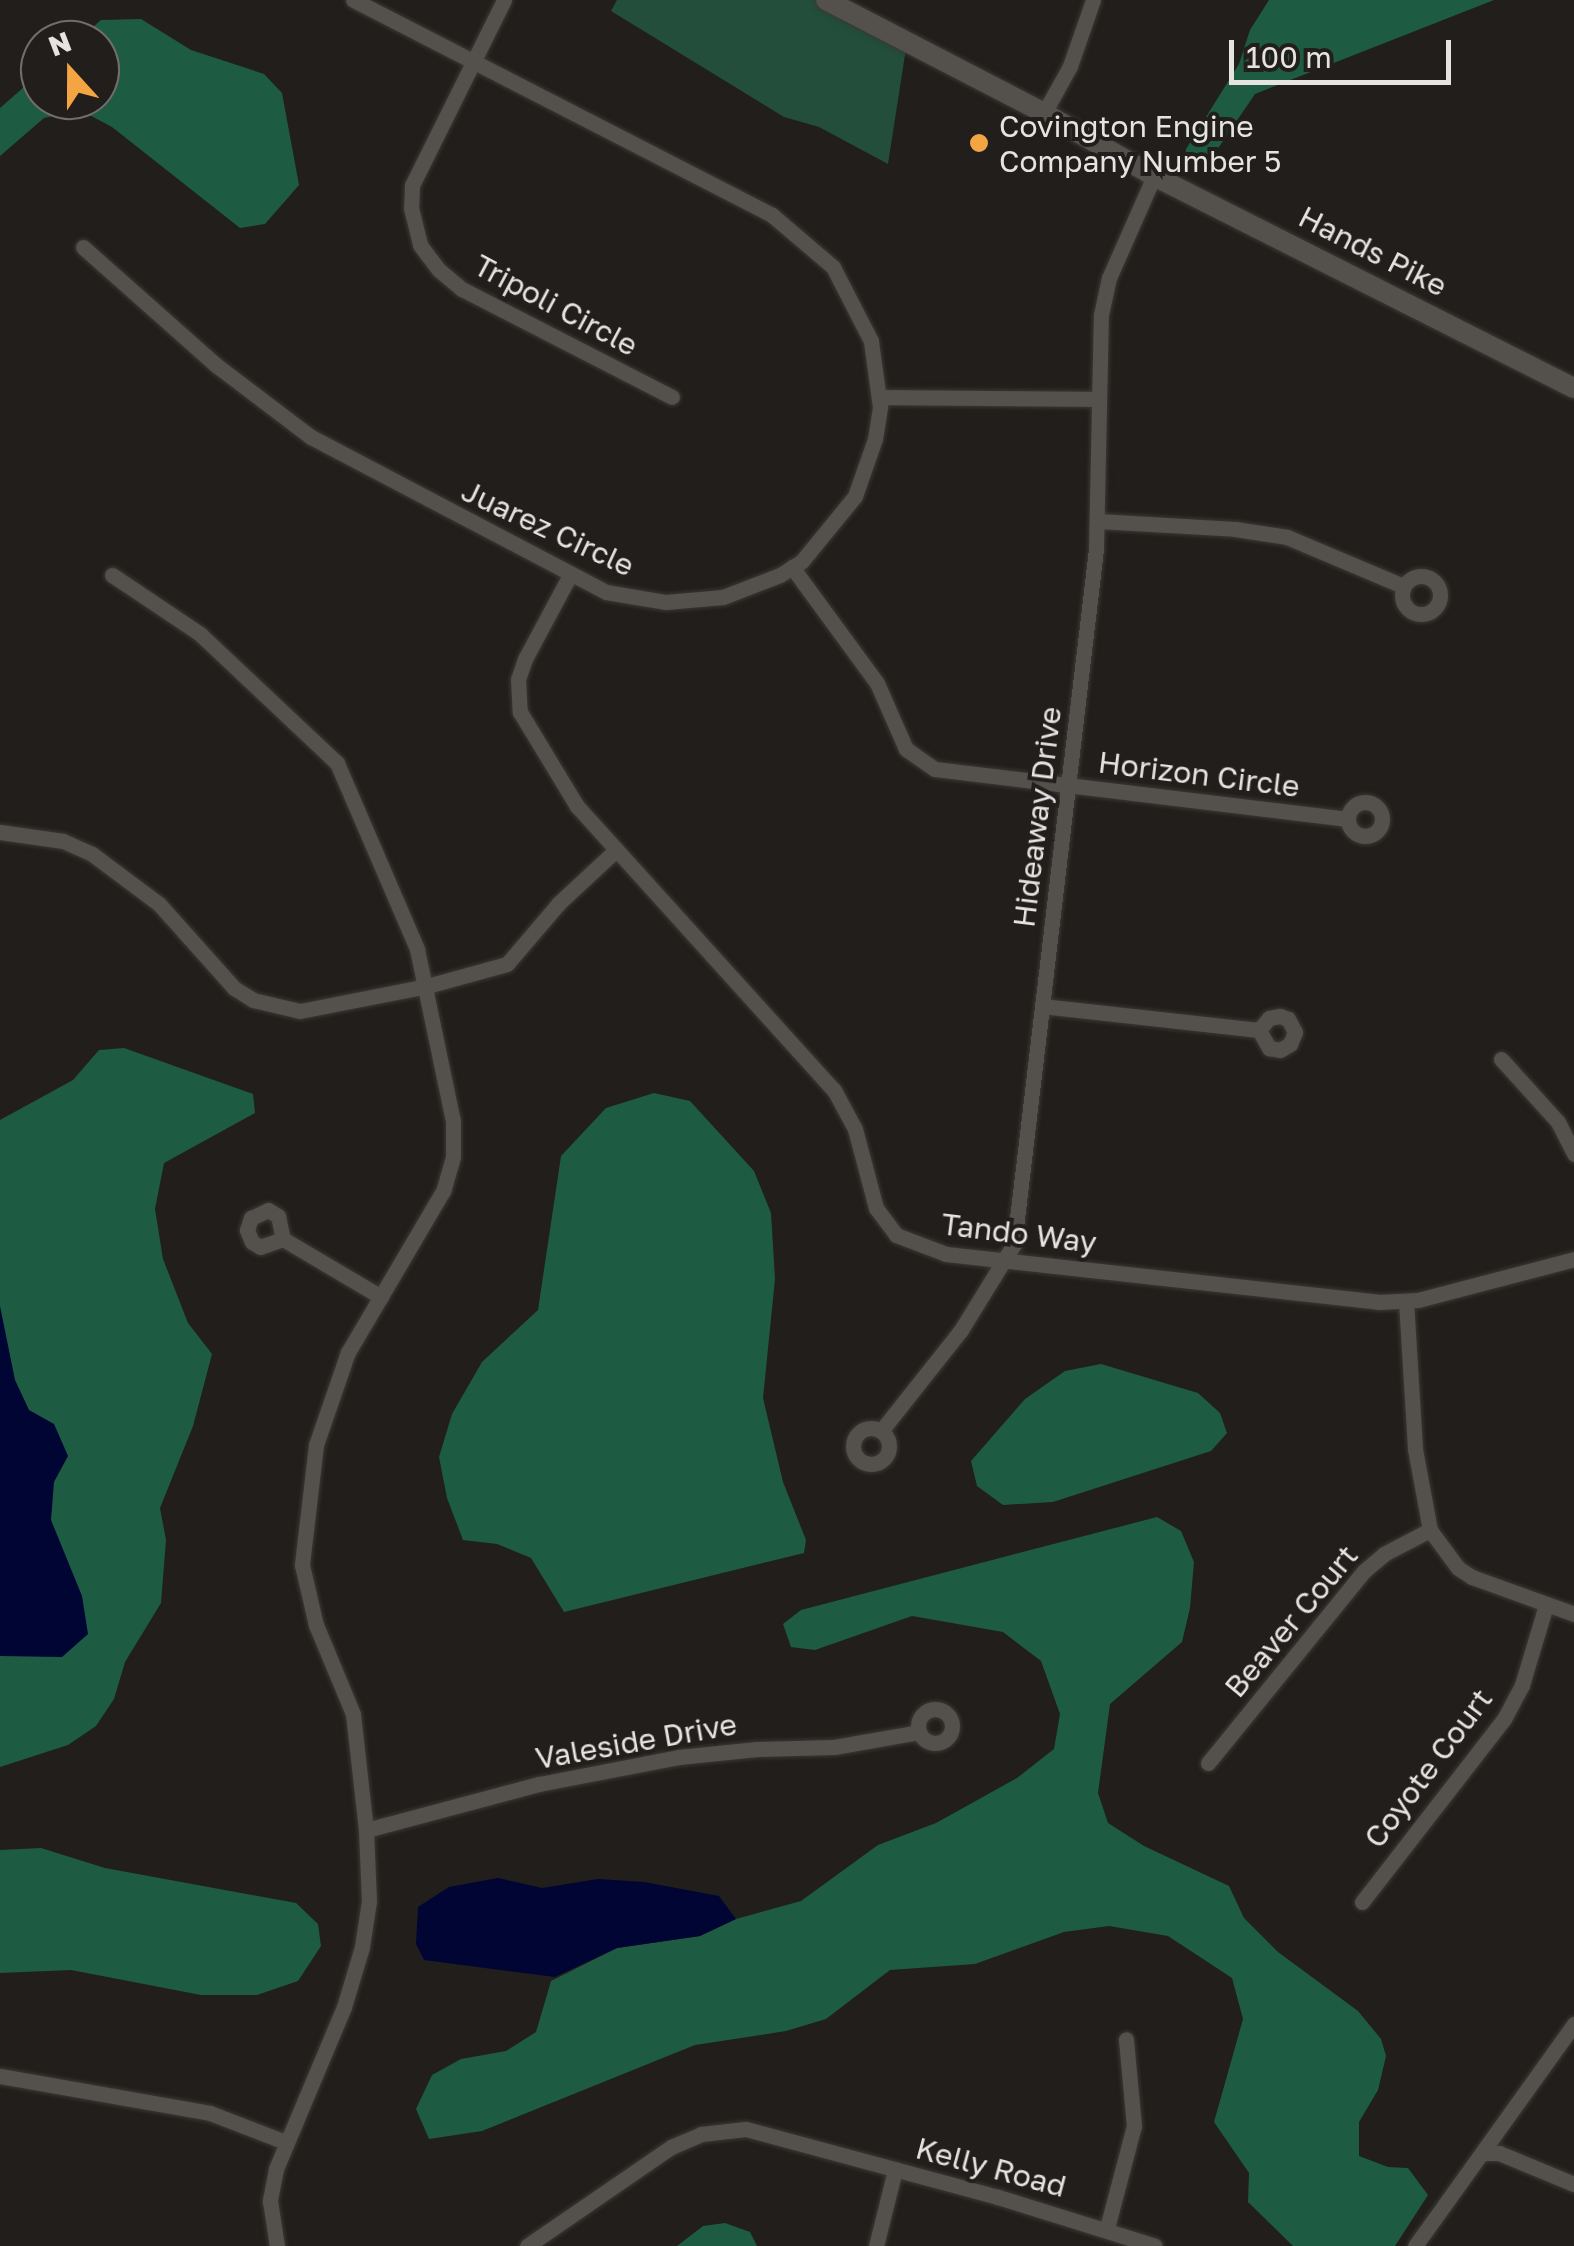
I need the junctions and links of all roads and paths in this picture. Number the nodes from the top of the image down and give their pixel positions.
1 (353, 0) edge
2 (504, 0) edge
3 (826, 0) edge
4 (1093, 0) edge
5 (472, 61) junction
6 (1044, 113) junction
7 (1154, 176) junction
8 (83, 247) dead end
9 (1574, 388) edge
10 (672, 396) dead end
11 (879, 397) junction
12 (1099, 398) junction
13 (1098, 521) junction
14 (792, 567) junction
15 (112, 575) dead end
16 (570, 575) junction
17 (1404, 586) dead end
18 (1068, 786) junction
19 (1348, 819) dead end
20 (0, 832) edge
21 (616, 850) junction
22 (427, 986) junction
23 (1042, 1006) junction
24 (1259, 1030) dead end
25 (1502, 1059) dead end
26 (1574, 1154) edge
27 (282, 1239) dead end
28 (1008, 1259) junction
29 (1574, 1259) edge
30 (381, 1297) junction
31 (1406, 1301) junction
32 (882, 1431) dead end
33 (1430, 1530) junction
34 (1546, 1605) junction
35 (1574, 1614) edge
36 (919, 1732) dead end
37 (1208, 1764) dead end
38 (366, 1830) junction
39 (1362, 1902) dead end
40 (1574, 2024) edge
41 (1126, 2039) dead end
42 (0, 2076) edge
43 (285, 2142) junction
44 (1485, 2153) junction
45 (895, 2170) junction
46 (1574, 2184) edge
47 (1107, 2228) junction
48 (277, 2246) edge
49 (527, 2246) edge
50 (876, 2246) edge
51 (1154, 2246) edge
52 (1415, 2246) edge

1 - 5 street, Juarez Circle
2 - 5 street
3 - 6 main road, Hands Pike
4 - 6 street
5 - 10 street, Tripoli Circle
5 - 11 street, Juarez Circle
6 - 7 main road, Hands Pike
7 - 9 main road, Hands Pike
7 - 12 street, Hideaway Drive
8 - 16 street, Juarez Circle
11 - 12 street
11 - 14 street, Juarez Circle
12 - 13 street, Hideaway Drive
13 - 17 street
13 - 18 street, Hideaway Drive
14 - 16 street, Juarez Circle
14 - 18 street, Horizon Circle
15 - 22 street
16 - 21 street, Tando Way
18 - 19 street, Horizon Circle
18 - 23 street, Hideaway Drive
20 - 22 street
21 - 22 street
21 - 28 street, Tando Way
22 - 30 street
23 - 24 street
23 - 28 street, Hideaway Drive
25 - 26 street
27 - 30 street
28 - 31 street, Tando Way
28 - 32 street, Hideaway Drive
29 - 31 street, Tando Way
30 - 38 street
31 - 33 street
33 - 34 street
33 - 37 street, Beaver Court
34 - 35 street
34 - 39 street, Coyote Court
36 - 38 street, Valeside Drive
38 - 43 street
40 - 44 street
41 - 47 street
42 - 43 street
43 - 48 street
44 - 46 street
44 - 52 street
45 - 47 street, Kelly Road
45 - 49 street, Kelly Road
45 - 50 street
47 - 51 street, Kelly Road

